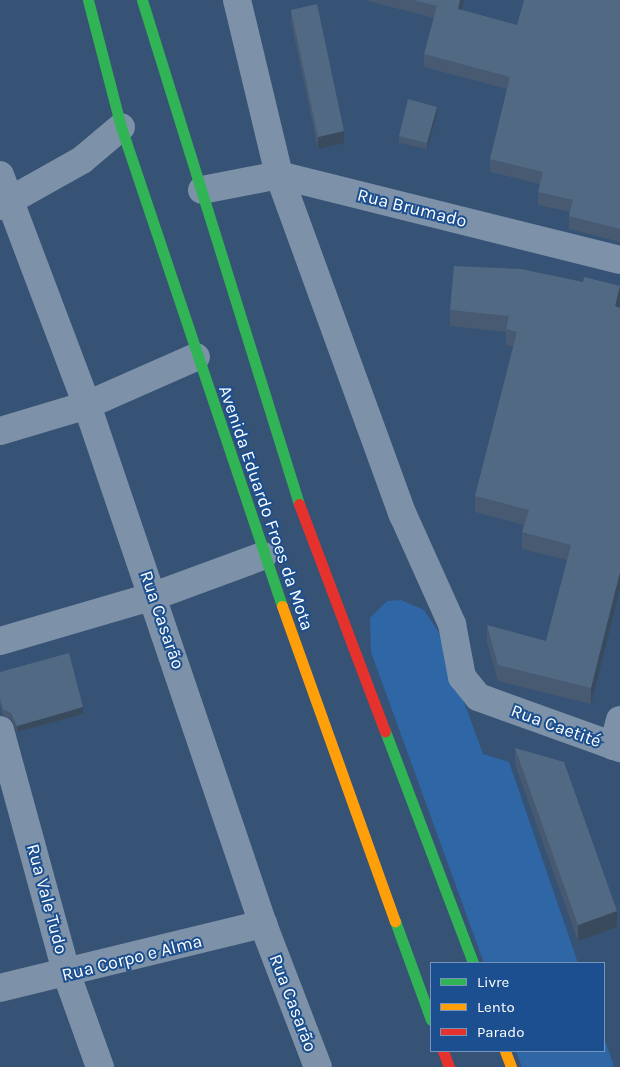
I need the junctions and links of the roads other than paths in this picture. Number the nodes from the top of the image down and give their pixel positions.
1 (88, 0) edge
2 (142, 0) edge
3 (237, 0) edge
4 (121, 127) junction
5 (0, 174) edge
6 (278, 175) junction
7 (202, 190) junction
8 (5, 204) edge
9 (620, 260) edge
10 (196, 357) junction
11 (87, 405) junction
12 (0, 431) edge
13 (263, 556) junction
14 (154, 596) junction
15 (0, 640) edge
16 (620, 720) edge
17 (0, 730) edge
18 (617, 747) edge
19 (263, 924) junction
20 (473, 962) edge
21 (67, 974) junction
22 (0, 988) edge
23 (430, 1017) edge
24 (443, 1052) edge
25 (505, 1052) edge
26 (100, 1067) edge
27 (318, 1067) edge
28 (449, 1067) edge
29 (511, 1067) edge

1 - 4 highway, Avenida Eduardo Froes da Mota
2 - 7 highway, Avenida Eduardo Froes da Mota
3 - 6 street, Rua Caetité
4 - 8 street
4 - 10 highway, Avenida Eduardo Froes da Mota
5 - 8 street, Rua Casarão
6 - 7 street, Rua Brumado
6 - 9 street, Rua Brumado
6 - 18 street, Rua Caetité
7 - 20 highway, Avenida Eduardo Froes da Mota
8 - 11 street, Rua Casarão
10 - 11 street
10 - 13 highway, Avenida Eduardo Froes da Mota
11 - 12 street
11 - 14 street, Rua Casarão
13 - 14 street
13 - 23 highway, Avenida Eduardo Froes da Mota
14 - 15 street
14 - 19 street, Rua Casarão
16 - 18 street
17 - 21 street, Rua Vale Tudo
19 - 21 street, Rua Corpo e Alma
19 - 27 street, Rua Casarão
21 - 22 street, Rua Corpo e Alma
21 - 26 street, Rua Vale Tudo
24 - 28 highway
25 - 29 highway

